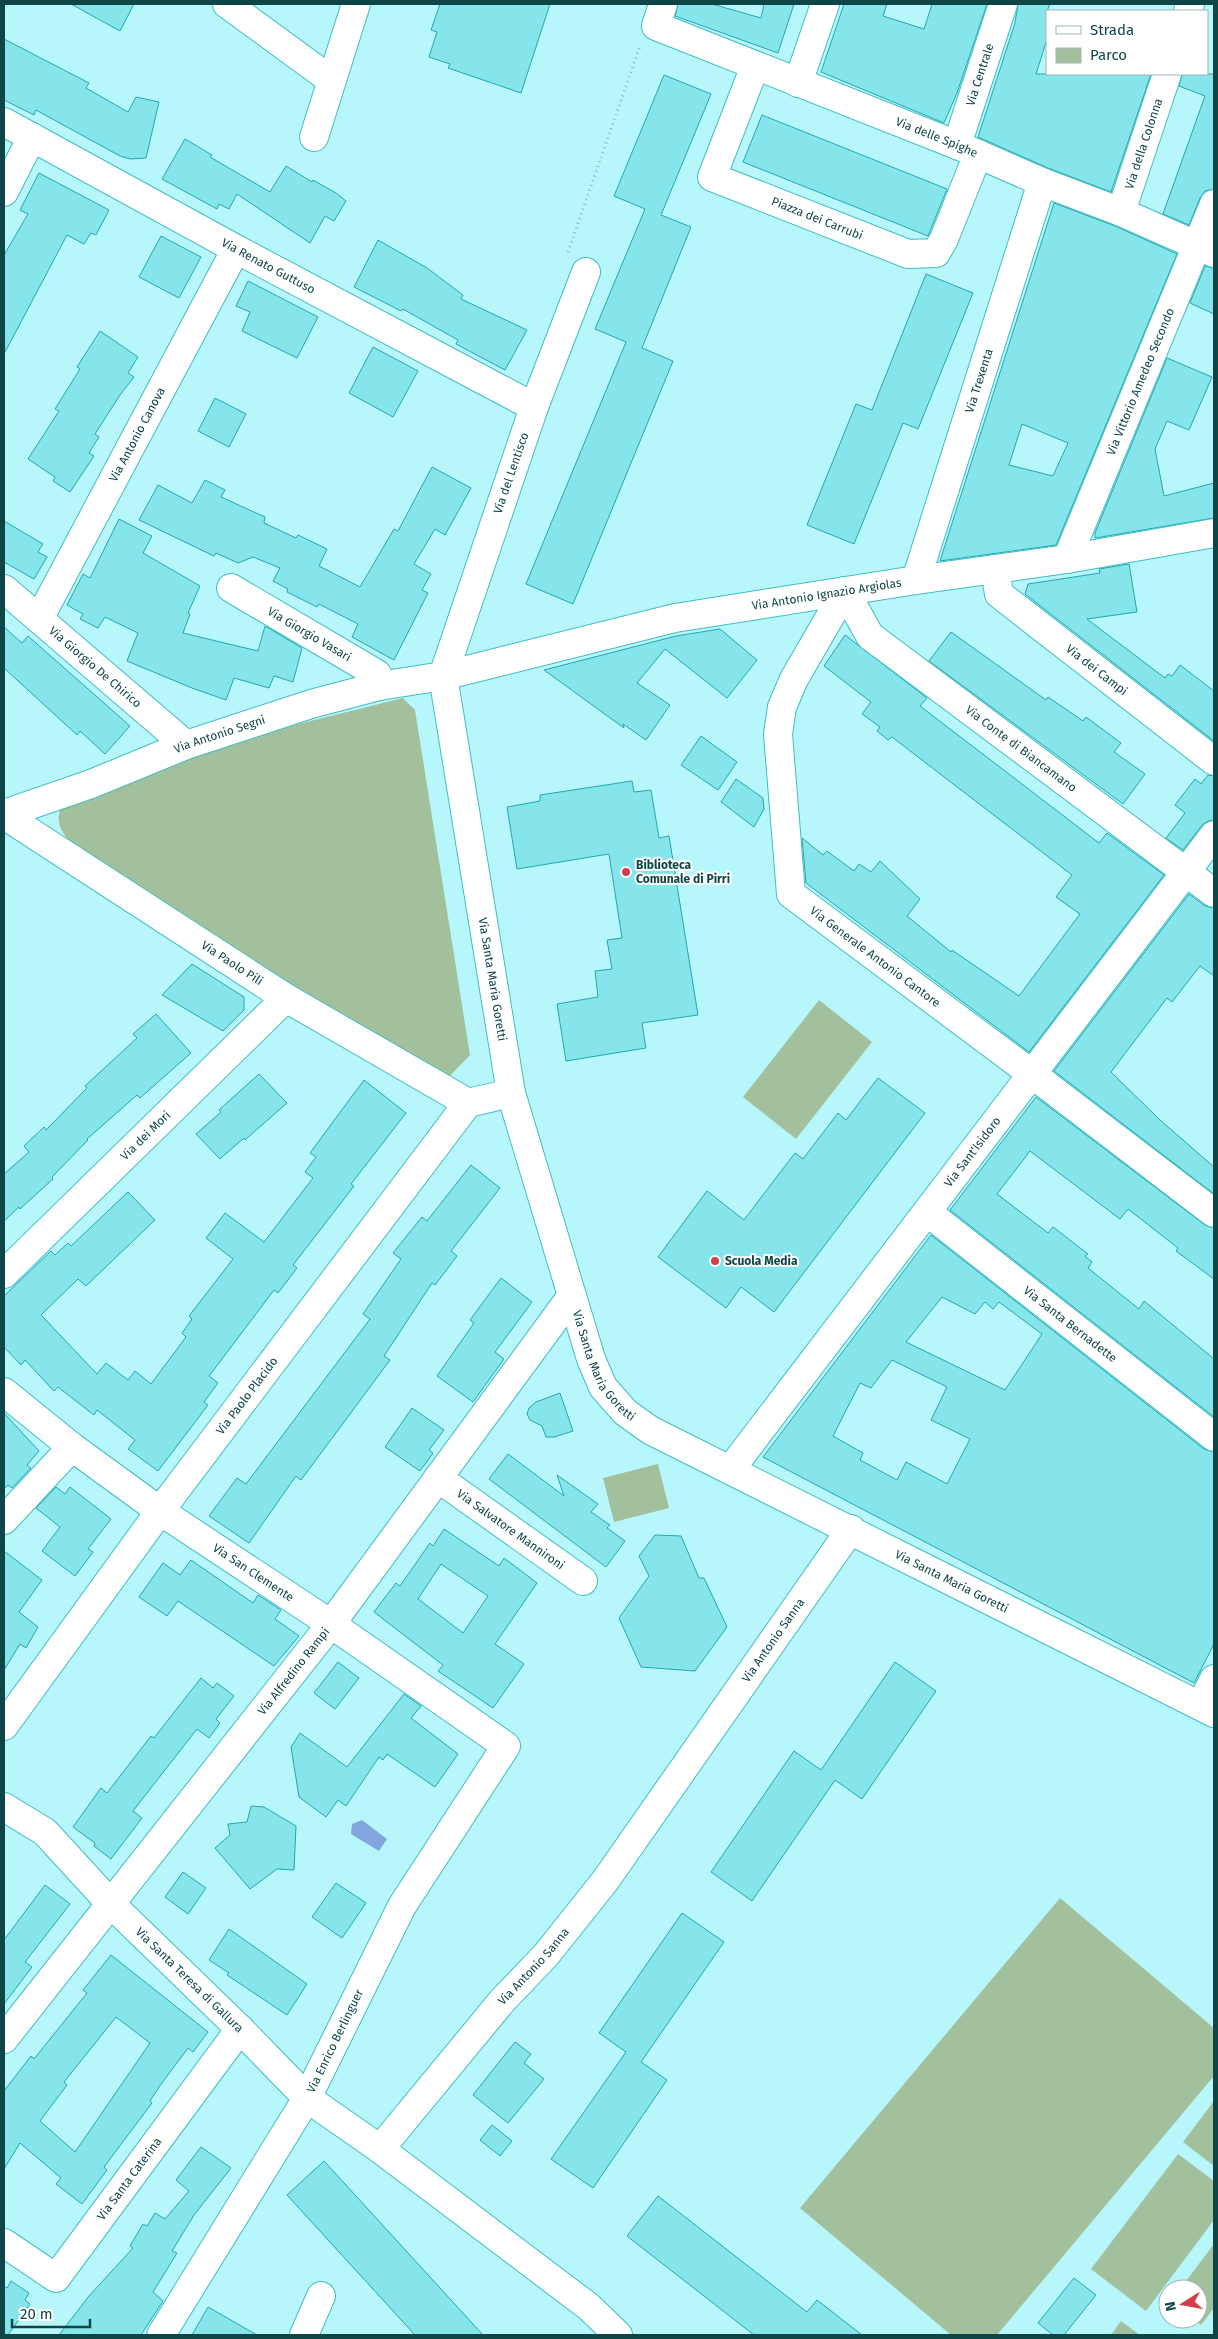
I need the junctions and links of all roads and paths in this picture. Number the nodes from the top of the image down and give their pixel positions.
1 (227, 4) edge
2 (356, 4) edge
3 (824, 4) edge
4 (1003, 4) edge
5 (660, 15) edge
6 (756, 66) junction
7 (1167, 75) edge
8 (331, 80) junction
9 (798, 83) junction
10 (4, 122) edge
11 (32, 137) junction
12 (314, 137) dead end
13 (967, 150) junction
14 (1042, 182) junction
15 (4, 192) edge
16 (1214, 204) edge
17 (1121, 212) junction
18 (236, 249) junction
19 (1205, 249) edge
20 (586, 272) joint
21 (534, 407) junction
22 (1214, 533) edge
23 (1067, 559) junction
24 (994, 569) junction
25 (916, 580) junction
26 (231, 588) dead end
27 (4, 589) edge
28 (845, 591) junction
29 (39, 619) junction
30 (443, 676) junction
31 (379, 686) junction
32 (186, 745) junction
33 (1214, 761) edge
34 (4, 815) edge
35 (1214, 835) edge
36 (1186, 871) junction
37 (1214, 893) edge
38 (286, 998) junction
39 (1032, 1074) junction
40 (511, 1093) junction
41 (468, 1103) junction
42 (927, 1212) junction
43 (1214, 1213) edge
44 (4, 1274) edge
45 (571, 1297) junction
46 (4, 1392) edge
47 (1214, 1437) edge
48 (72, 1447) junction
49 (730, 1470) junction
50 (438, 1478) junction
51 (160, 1511) junction
52 (4, 1520) edge
53 (851, 1529) junction
54 (583, 1581) dead end
55 (331, 1624) junction
56 (1214, 1679) edge
57 (1208, 1709) edge
58 (4, 1726) edge
59 (506, 1746) joint
60 (4, 1807) edge
61 (111, 1904) junction
62 (240, 2028) junction
63 (7, 2029) edge
64 (307, 2098) junction
65 (380, 2149) junction
66 (4, 2243) edge
67 (321, 2296) dead end
68 (161, 2335) edge
69 (304, 2335) edge
70 (618, 2335) edge

1 - 8 street
2 - 8 street
3 - 9 street
4 - 13 street, Via Centrale
5 - 6 street, Via delle Spighe
5 - 20 path
6 - 9 street, Via delle Spighe
6 - 13 street, Piazza dei Carrubi
7 - 17 street, Via della Colonna
8 - 12 street
9 - 13 street, Via delle Spighe
10 - 11 street, Via Renato Guttuso
11 - 15 street
11 - 18 street, Via Renato Guttuso
13 - 14 street, Via delle Spighe
14 - 17 street, Via delle Spighe
14 - 25 street, Via Trexenta
16 - 19 street, Via Vittorio Amedeo Secondo
17 - 19 street, Via delle Spighe
18 - 21 street, Via Renato Guttuso
18 - 29 street, Via Antonio Canova
19 - 23 street, Via Vittorio Amedeo Secondo
20 - 21 street, Via del Lentisco
21 - 30 street, Via del Lentisco
22 - 23 street, Via Antonio Ignazio Argiolas
23 - 24 street, Via Antonio Ignazio Argiolas
24 - 25 street, Via Antonio Ignazio Argiolas
24 - 33 street, Via dei Campi
25 - 28 street, Via Antonio Ignazio Argiolas
26 - 31 street, Via Giorgio Vasari
27 - 29 street, Via Giorgio De Chirico
28 - 30 street, Via Antonio Ignazio Argiolas
28 - 36 street, Via Conte di Biancamano
28 - 39 street, Via Generale Antonio Cantore
29 - 32 street, Via Giorgio De Chirico
30 - 31 street, Via Antonio Segni
30 - 40 street, Via Santa Maria Goretti
31 - 32 street, Via Antonio Segni
32 - 34 street, Via Antonio Segni
34 - 38 street, Via Paolo Pili
35 - 36 street, Via Sant'Isidoro
36 - 37 street, Via Conte di Biancamano
36 - 39 street, Via Sant'Isidoro
38 - 41 street, Via Paolo Pili
38 - 44 street, Via dei Mori
39 - 42 street, Via Sant'Isidoro
39 - 43 street, Via Generale Antonio Cantore
40 - 41 street
40 - 45 street, Via Santa Maria Goretti
41 - 51 street, Via Paolo Placido
42 - 47 street, Via Santa Bernadette
42 - 49 street, Via Sant'Isidoro
45 - 49 street, Via Santa Maria Goretti
45 - 50 street, Via Alfredino Rampi
46 - 48 street, Via San Clemente
48 - 51 street, Via San Clemente
48 - 52 street
49 - 53 street, Via Santa Maria Goretti
50 - 54 street, Via Salvatore Mannironi
50 - 55 street, Via Alfredino Rampi
51 - 55 street, Via San Clemente
51 - 58 street, Via Paolo Placido
53 - 57 street, Via Santa Maria Goretti
53 - 65 street, Via Antonio Sanna
55 - 59 street, Via San Clemente
55 - 61 street, Via Alfredino Rampi
56 - 57 street
59 - 64 street, Via Enrico Berlinguer
60 - 61 street, Via Santa Teresa di Gallura
61 - 62 street, Via Santa Teresa di Gallura
61 - 63 street, Via Alfredino Rampi
62 - 64 street, Via Santa Teresa di Gallura
62 - 66 street, Via Santa Caterina
64 - 65 street, Via Santa Teresa di Gallura
64 - 68 street, Via Enrico Berlinguer
65 - 70 street
67 - 69 street

